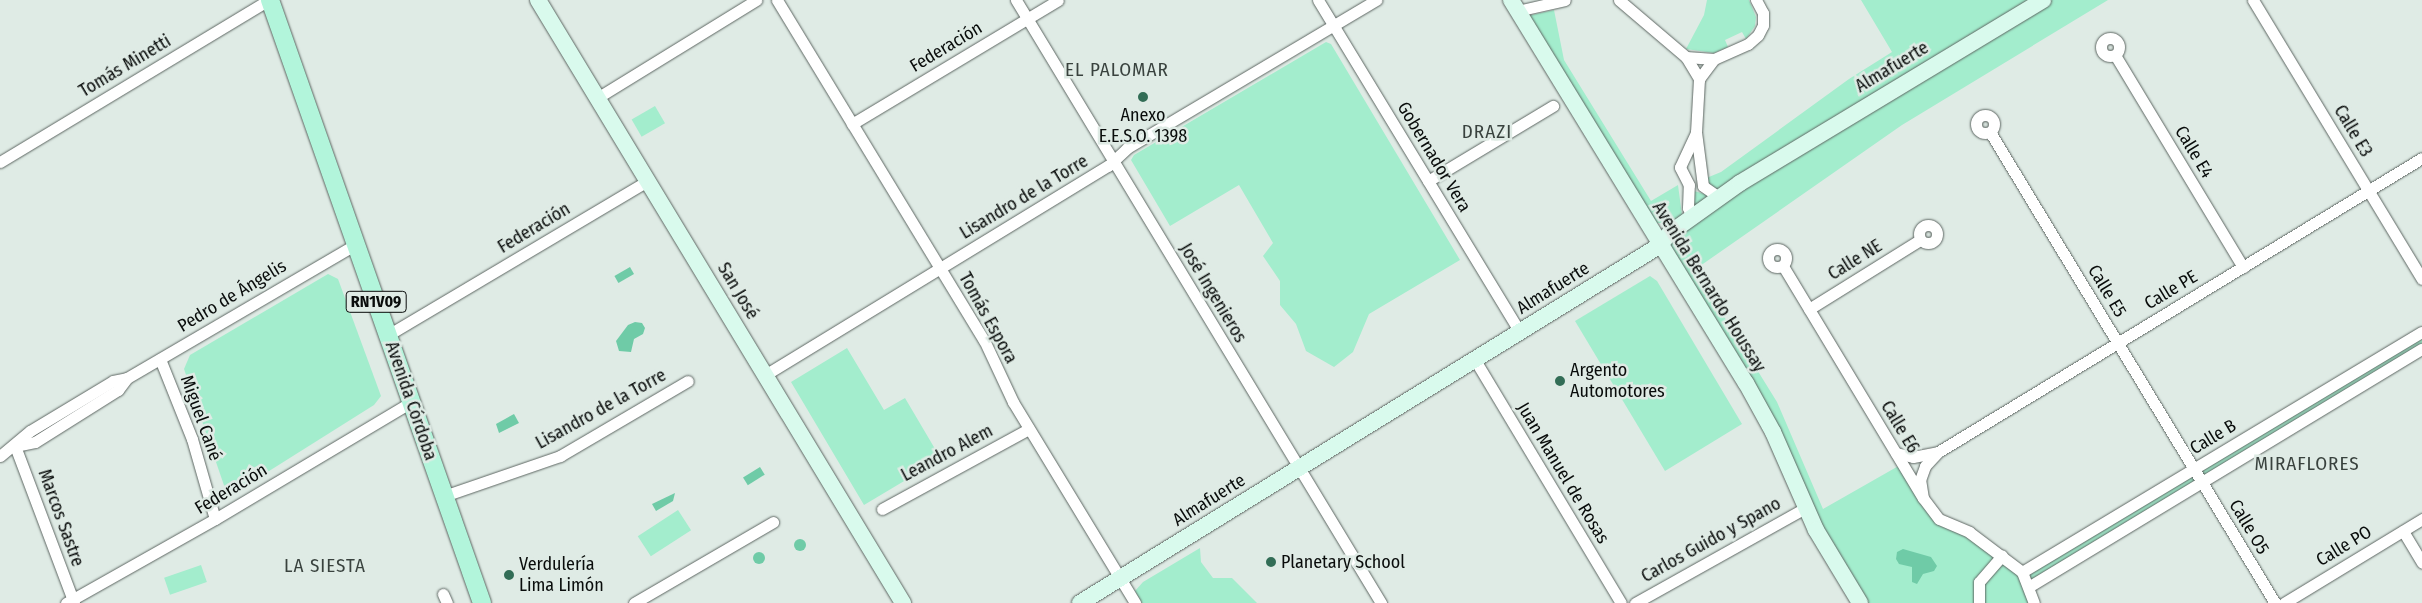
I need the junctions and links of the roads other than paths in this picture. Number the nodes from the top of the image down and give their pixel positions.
1 (269, 0) edge
2 (538, 0) edge
3 (756, 0) edge
4 (776, 0) edge
5 (1016, 0) edge
6 (1058, 0) edge
7 (1318, 0) edge
8 (1376, 0) edge
9 (1565, 0) edge
10 (1619, 0) edge
11 (1756, 0) edge
12 (2043, 0) edge
13 (2253, 0) edge
14 (1514, 6) edge
15 (1027, 18) junction
16 (1333, 24) junction
17 (2115, 55) dead end
18 (1686, 57) junction
19 (1714, 59) junction
20 (1699, 79) junction
21 (597, 98) junction
22 (1553, 106) dead end
23 (852, 124) junction
24 (1696, 132) junction
25 (1990, 132) dead end
26 (2422, 158) edge
27 (1113, 161) junction
28 (0, 162) edge
29 (647, 181) junction
30 (1428, 181) junction
31 (1689, 185) junction
32 (1703, 186) junction
33 (2368, 191) junction
34 (1719, 197) junction
35 (1692, 217) junction
36 (1920, 240) dead end
37 (356, 244) junction
38 (1659, 246) junction
39 (1782, 266) dead end
40 (2243, 267) junction
41 (940, 268) junction
42 (2422, 279) edge
43 (1809, 309) junction
44 (1520, 332) junction
45 (2422, 332) edge
46 (388, 335) junction
47 (2118, 343) junction
48 (2422, 349) edge
49 (160, 359) junction
50 (1475, 360) junction
51 (765, 374) junction
52 (688, 381) dead end
53 (411, 402) junction
54 (1029, 429) junction
55 (15, 446) junction
56 (1938, 452) junction
57 (1896, 453) junction
58 (0, 456) edge
59 (1299, 468) junction
60 (2194, 469) junction
61 (2201, 481) junction
62 (444, 496) junction
63 (1923, 498) junction
64 (1805, 508) junction
65 (882, 509) dead end
66 (215, 519) junction
67 (2422, 519) edge
68 (773, 522) dead end
69 (2403, 531) junction
70 (2002, 556) junction
71 (2422, 563) edge
72 (2022, 572) junction
73 (1120, 578) junction
74 (2030, 586) junction
75 (71, 602) edge
76 (1856, 602) edge
77 (481, 603) edge
78 (634, 603) edge
79 (903, 603) edge
80 (1080, 603) edge
81 (1135, 603) edge
82 (1381, 603) edge
83 (1621, 603) edge
84 (1635, 603) edge
85 (1979, 603) edge
86 (2034, 603) edge
87 (2275, 603) edge
88 (2284, 603) edge

1 - 28 street, Tomás Minetti
1 - 37 main road, Avenida Córdoba / RN1V09
2 - 21 street, San José
3 - 21 street
4 - 23 street, Tomás Espora
5 - 15 street, José Ingenieros
6 - 15 street, Federación
7 - 16 street, Gobernador Vera
8 - 16 street, Lisandro de la Torre
9 - 14 street
10 - 18 street
11 - 19 street
12 - 34 street, Almafuerte
13 - 33 street, Calle E3
14 - 38 street, Avenida Bernardo Houssay
15 - 23 street, Federación
15 - 27 street, José Ingenieros
16 - 27 street, Lisandro de la Torre
16 - 30 street, Gobernador Vera
17 - 40 street, Calle E4
18 - 19 street
18 - 20 street
19 - 20 street
20 - 24 street
21 - 29 street, San José
22 - 30 street
23 - 41 street, Tomás Espora
24 - 31 street
24 - 32 street
25 - 47 street, Calle E5
26 - 33 street, Calle PE
27 - 41 street, Lisandro de la Torre
27 - 59 street, José Ingenieros
29 - 46 street, Federación
29 - 51 street, San José
30 - 44 street, Gobernador Vera
31 - 32 street
31 - 35 street
32 - 34 street
33 - 40 street, Calle PE
33 - 42 street, Calle E3
34 - 35 street, Almafuerte
35 - 38 street, Almafuerte
36 - 43 street, Calle NE
37 - 46 main road, Avenida Córdoba / RN1V09
37 - 49 street, Pedro de Ángelis
38 - 44 street, Almafuerte
38 - 64 street, Avenida Bernardo Houssay
39 - 43 street, Calle E6
40 - 47 street, Calle PE
41 - 51 street, Lisandro de la Torre
41 - 54 street, Tomás Espora
43 - 57 street, Calle E6
44 - 50 street, Almafuerte
45 - 60 street, Calle B
46 - 53 main road, Avenida Córdoba / RN1V09
47 - 56 street, Calle PE
47 - 60 street, Calle E5
48 - 61 street, Calle B
49 - 55 street, Pedro de Ángelis
49 - 66 street, Miguel Cané
50 - 59 street, Almafuerte
50 - 83 street, Juan Manuel de Rosas
51 - 79 street, San José
52 - 62 street, Lisandro de la Torre
53 - 62 main road, Avenida Córdoba / RN1V09
53 - 66 street, Federación
54 - 65 street, Leandro Alem
54 - 73 street, Tomás Espora
55 - 58 street, Pedro de Ángelis
55 - 75 street, Marcos Sastre
56 - 57 street, Calle PE
56 - 63 street, Calle PE
57 - 63 street, Calle E6
59 - 73 street, Almafuerte
59 - 82 street, José Ingenieros
60 - 61 street, Calle O5
60 - 72 street, Calle B
61 - 74 street, Calle B
61 - 87 street, Calle O5
62 - 77 main road, Avenida Córdoba / RN1V09
63 - 70 street, Calle E6
64 - 76 street, Avenida Bernardo Houssay
64 - 84 street, Carlos Guido y Spano
66 - 75 street, Federación
67 - 69 street, Calle PO
68 - 78 street
69 - 71 street
69 - 88 street, Calle PO
70 - 72 street, Calle E6
70 - 85 street
72 - 74 street
73 - 80 street, Almafuerte
73 - 81 street, Tomás Espora
74 - 86 street

